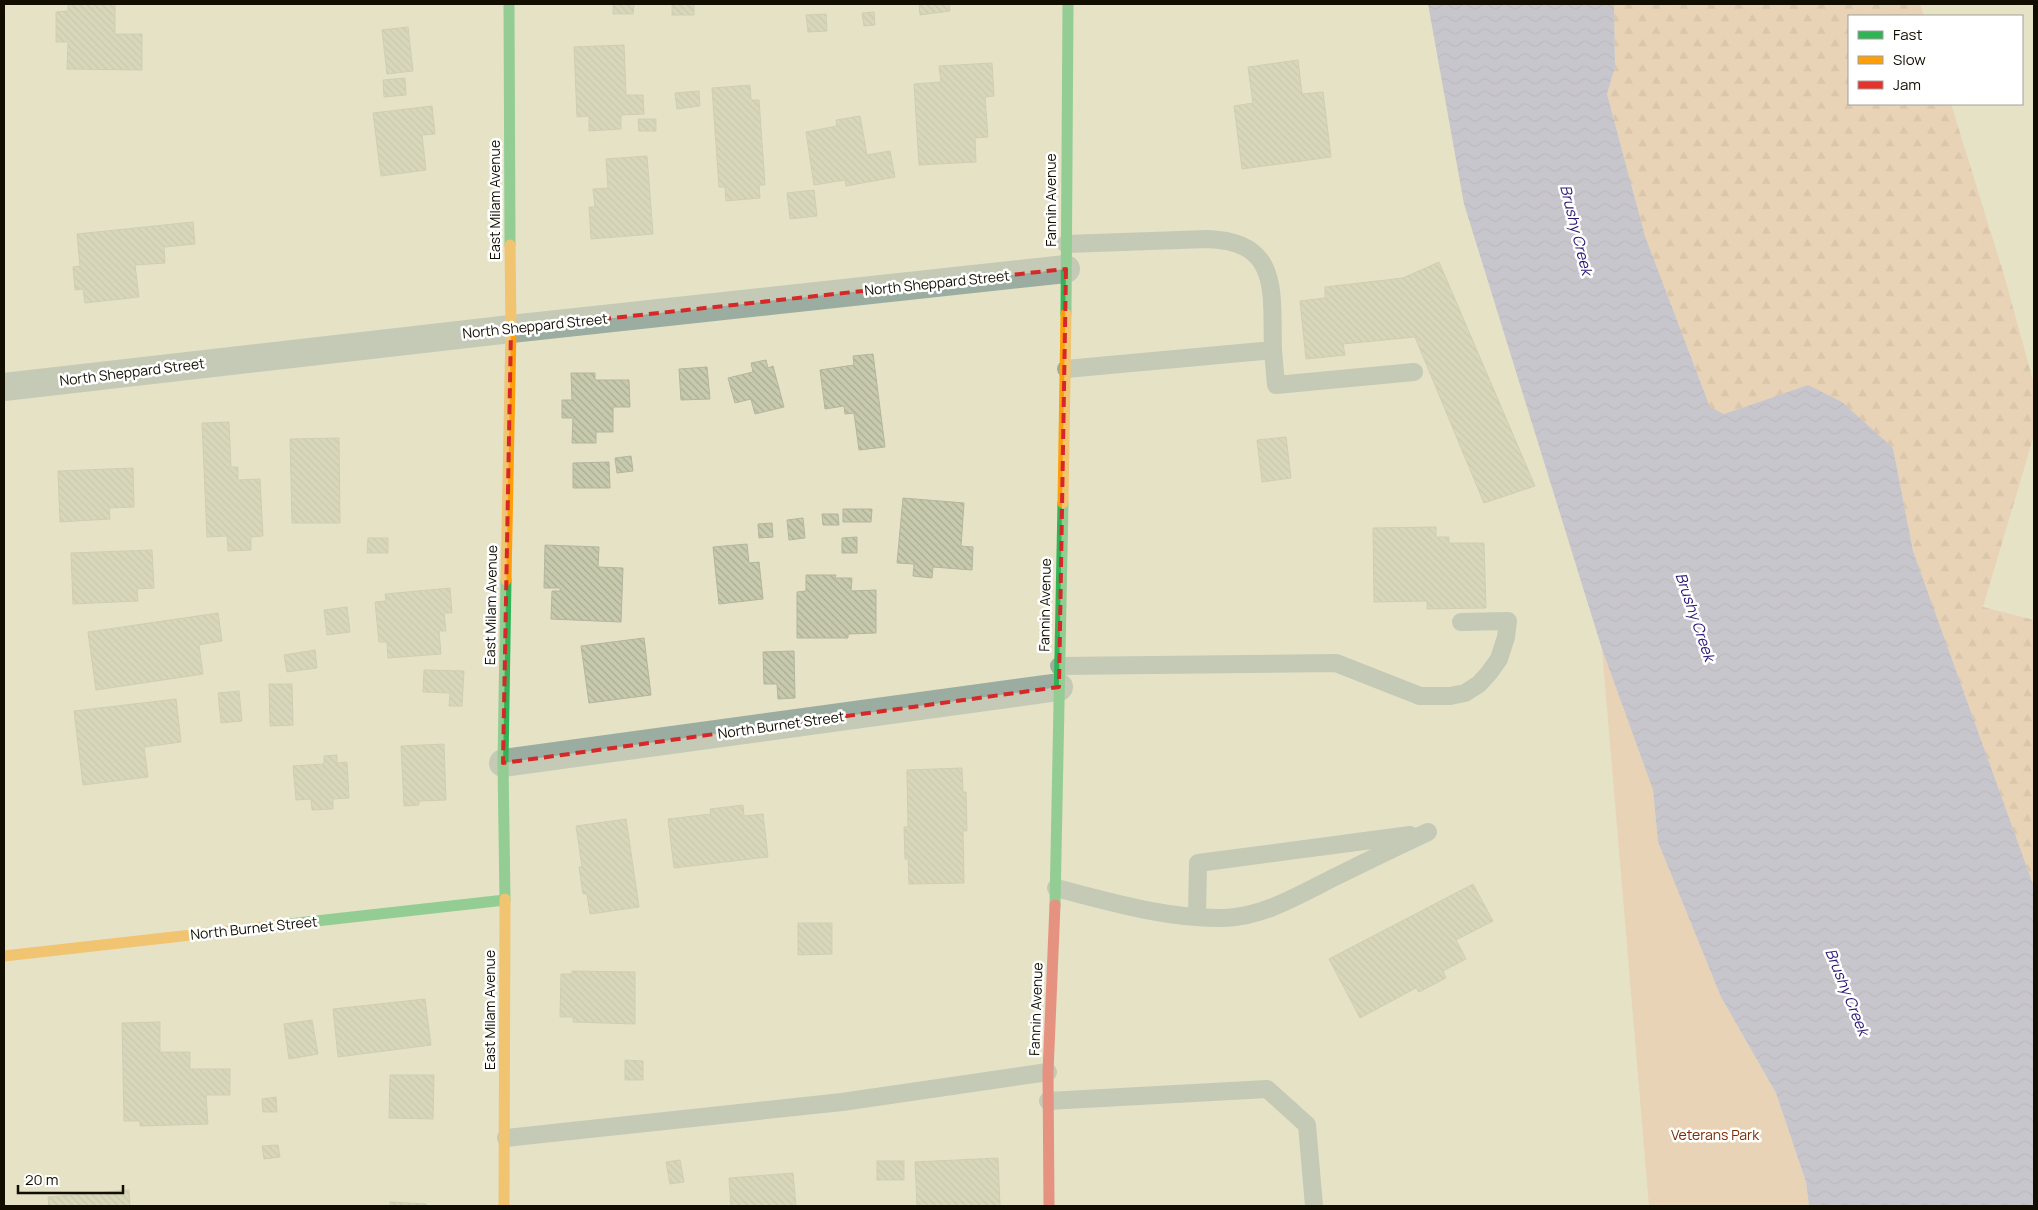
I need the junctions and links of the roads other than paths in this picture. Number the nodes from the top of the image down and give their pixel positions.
1 (509, 4) edge
2 (1068, 4) edge
3 (1066, 256) junction
4 (511, 329) junction
5 (1273, 350) junction
6 (1066, 369) junction
7 (1414, 372) dead end
8 (4, 387) edge
9 (1461, 622) dead end
10 (1059, 676) junction
11 (503, 763) junction
12 (1056, 888) junction
13 (505, 900) junction
14 (1197, 916) junction
15 (4, 956) edge
16 (1048, 1072) junction
17 (1048, 1101) junction
18 (506, 1138) junction
19 (504, 1206) edge
20 (1049, 1206) edge
21 (1314, 1206) edge

1 - 4 street, East Milam Avenue
2 - 3 street, Fannin Avenue
3 - 4 street, North Sheppard Street
3 - 5 lane
3 - 6 street, Fannin Avenue
4 - 8 street, North Sheppard Street
4 - 11 street, East Milam Avenue
5 - 6 lane
5 - 7 lane
6 - 10 street, Fannin Avenue
9 - 10 lane
10 - 11 street, North Burnet Street
10 - 12 street, Fannin Avenue
11 - 13 street, East Milam Avenue
12 - 14 lane
12 - 16 street, Fannin Avenue
13 - 15 street, North Burnet Street
13 - 18 street, East Milam Avenue
14 - 14 lane
16 - 17 street, Fannin Avenue
16 - 18 lane
17 - 20 street, Fannin Avenue
17 - 21 lane
18 - 19 street, East Milam Avenue

